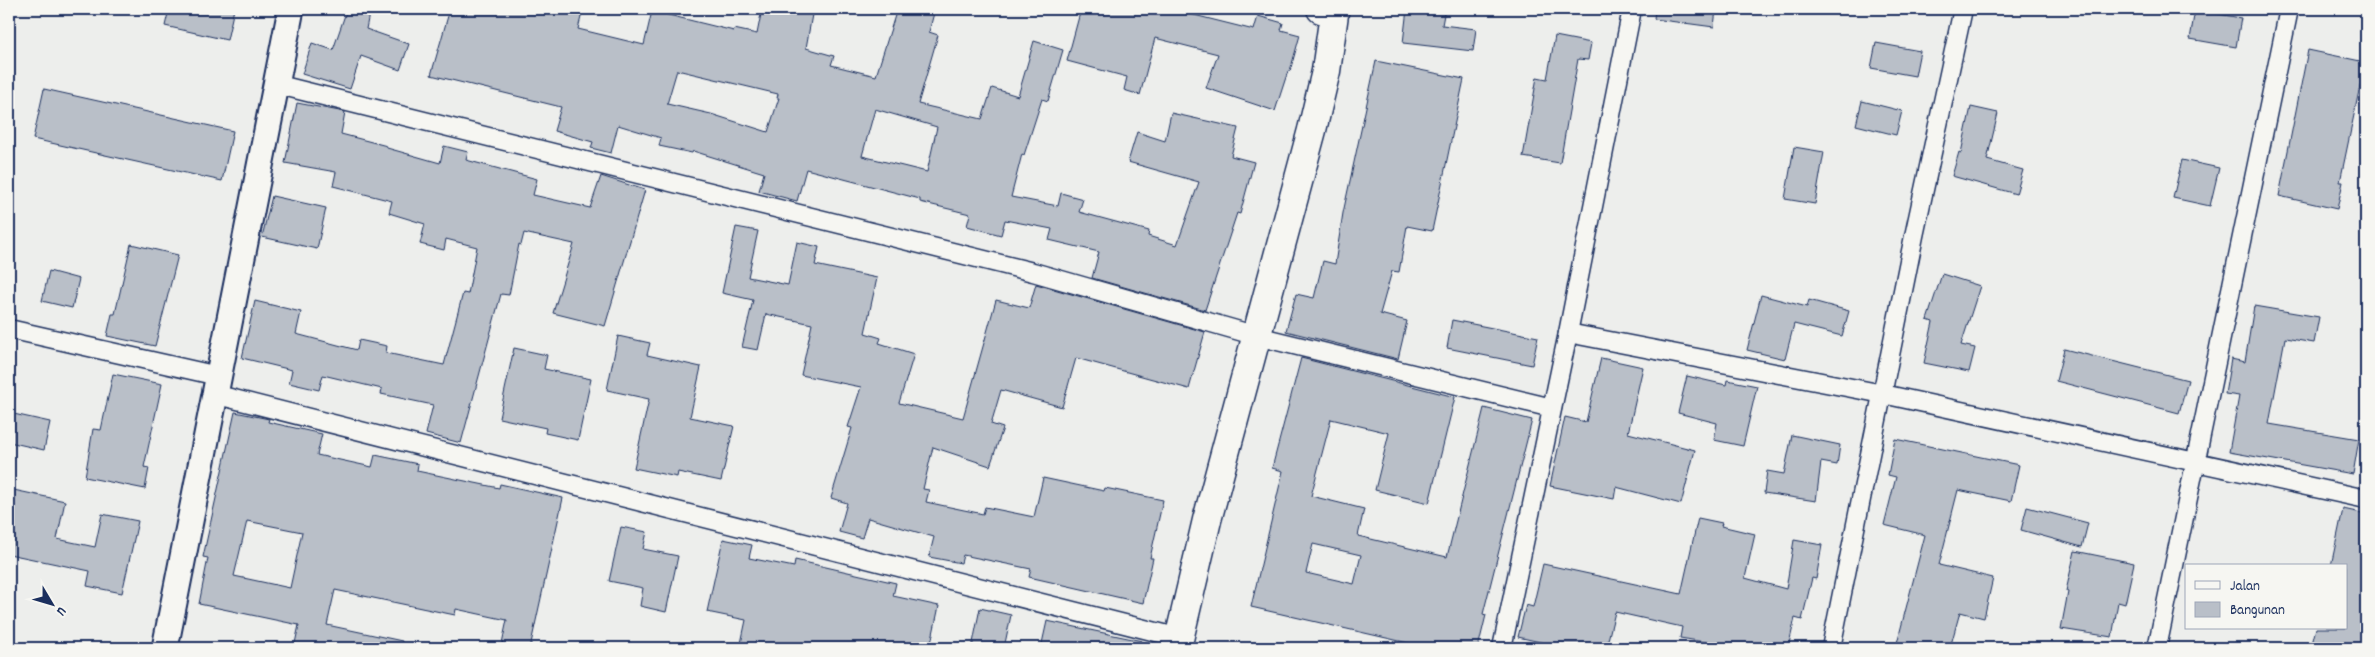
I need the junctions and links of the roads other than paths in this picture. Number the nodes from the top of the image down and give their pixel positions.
1 (291, 9) edge
2 (1632, 9) edge
3 (1963, 9) edge
4 (2289, 9) edge
5 (1330, 11) edge
6 (275, 84) junction
7 (9, 329) edge
8 (1568, 333) junction
9 (1257, 336) junction
10 (216, 385) junction
11 (1883, 394) junction
12 (1552, 408) junction
13 (2194, 462) junction
14 (2366, 499) edge
15 (1179, 643) edge
16 (164, 648) edge
17 (1502, 648) edge
18 (1832, 648) edge
19 (2157, 648) edge

1 - 6 street
2 - 8 street
3 - 11 street
4 - 13 street
5 - 9 highway
6 - 9 street
6 - 10 street
7 - 10 street
8 - 11 street
8 - 12 street
9 - 12 street
9 - 15 highway
10 - 15 street
10 - 16 street
11 - 13 street
11 - 18 street
12 - 17 street
13 - 14 street
13 - 19 street

